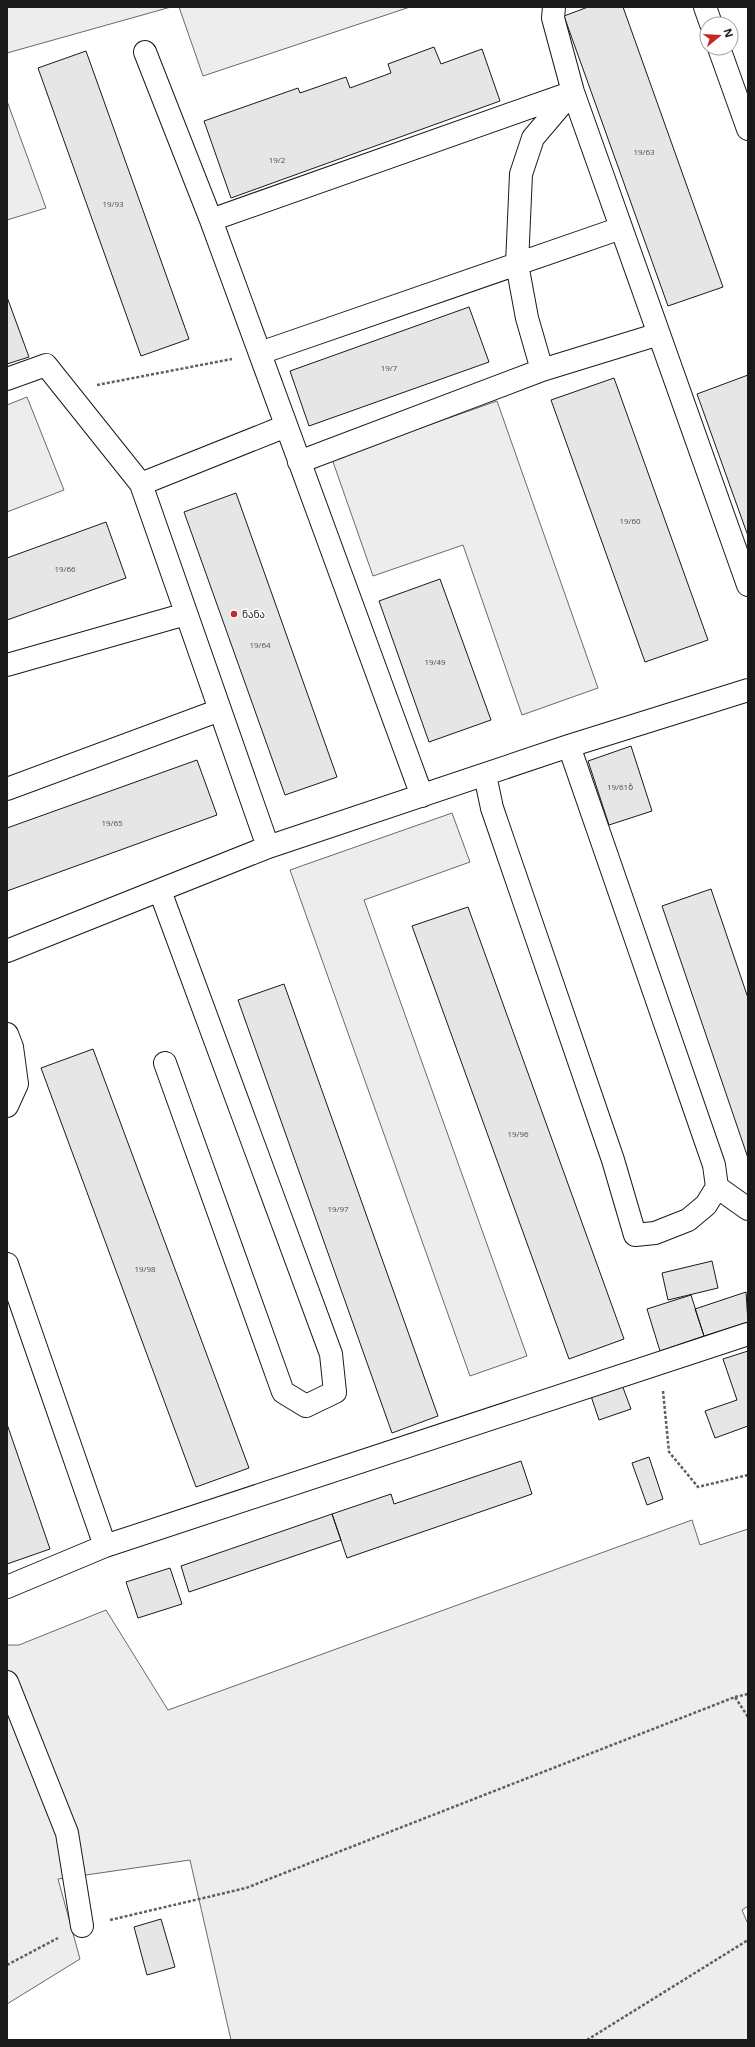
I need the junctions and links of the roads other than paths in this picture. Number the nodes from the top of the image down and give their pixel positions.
1 (554, 7) edge
2 (145, 52) dead end
3 (723, 56) edge
4 (573, 92) junction
5 (748, 129) edge
6 (211, 220) junction
7 (622, 228) junction
8 (517, 264) junction
9 (659, 334) junction
10 (260, 353) junction
11 (542, 370) junction
12 (7, 379) edge
13 (286, 426) junction
14 (300, 462) junction
15 (141, 484) junction
16 (748, 585) edge
17 (186, 614) junction
18 (7, 665) edge
19 (748, 690) edge
20 (220, 710) junction
21 (569, 746) junction
22 (485, 775) junction
23 (7, 789) edge
24 (422, 796) junction
25 (268, 848) junction
26 (160, 891) junction
27 (7, 951) edge
28 (7, 1034) edge
29 (165, 1063) dead end
30 (7, 1106) edge
31 (717, 1187) junction
32 (748, 1209) edge
33 (7, 1264) edge
34 (748, 1334) edge
35 (105, 1546) junction
36 (7, 1586) edge
37 (7, 1682) edge
38 (82, 1926) road end

1 - 4 street
2 - 6 street
3 - 5 street
4 - 6 street
4 - 7 street
4 - 8 street
6 - 10 street
7 - 8 street
7 - 9 street
8 - 10 street
8 - 11 street
9 - 11 street
9 - 16 street
10 - 13 street
11 - 14 street
12 - 15 street
13 - 14 street
13 - 15 street
14 - 24 street
15 - 17 street
17 - 18 street
17 - 20 street
19 - 21 street
20 - 23 street
20 - 25 street
21 - 22 street
21 - 31 street
22 - 24 street
22 - 31 street
24 - 25 street
25 - 26 street
26 - 27 street
26 - 29 street
28 - 30 street
31 - 32 street
33 - 35 street
34 - 35 street
35 - 36 street
37 - 38 street

